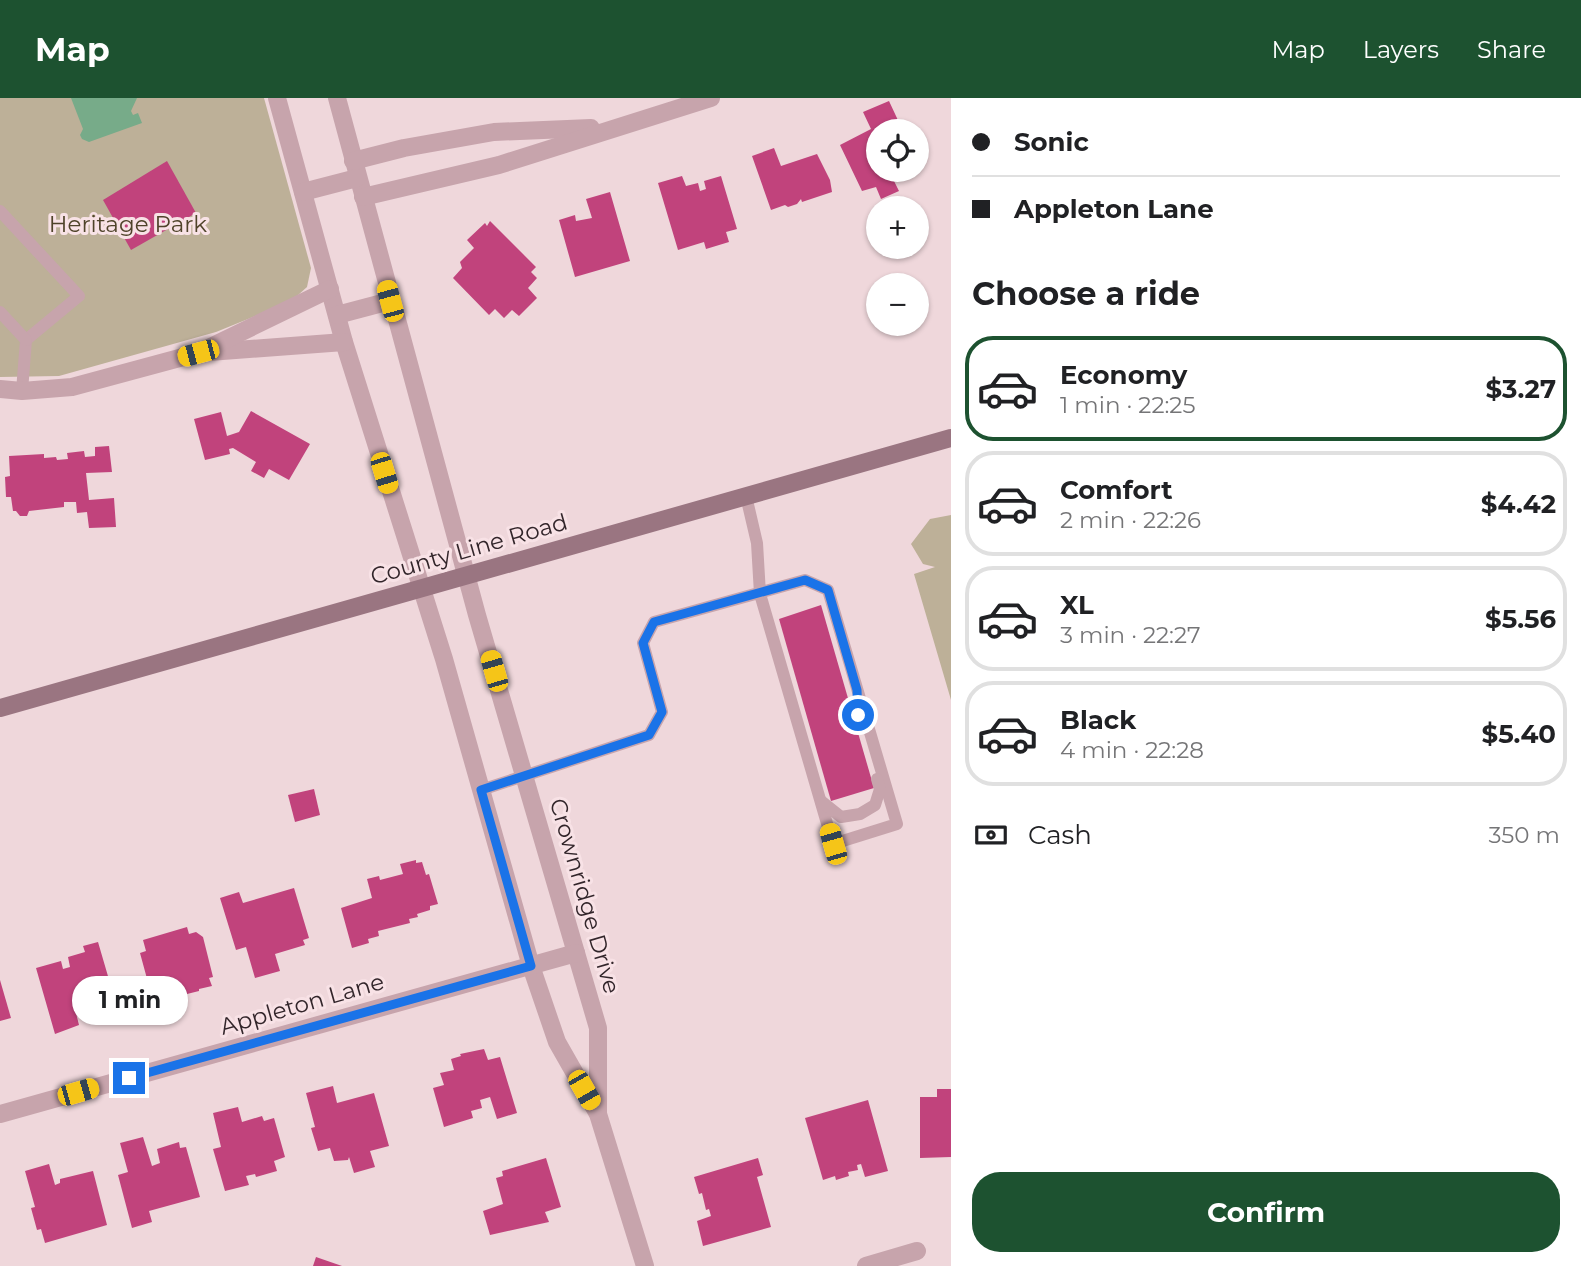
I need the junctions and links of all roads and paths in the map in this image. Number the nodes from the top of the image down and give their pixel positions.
1 (277, 98) edge
2 (337, 98) edge
3 (711, 98) edge
4 (612, 128) junction
5 (355, 169) junction
6 (303, 192) junction
7 (363, 197) junction
8 (0, 211) edge
9 (330, 289) junction
10 (390, 301) junction
11 (0, 312) edge
12 (337, 314) junction
13 (26, 340) junction
14 (344, 342) junction
15 (198, 353) junction
16 (0, 389) edge
17 (22, 391) junction
18 (951, 439) edge
19 (746, 496) junction
20 (468, 575) junction
21 (420, 587) junction
22 (760, 594) junction
23 (857, 690) junction
24 (0, 708) edge
25 (524, 776) junction
26 (481, 790) junction
27 (821, 801) junction
28 (576, 953) junction
29 (531, 966) junction
30 (0, 1114) edge
31 (598, 1114) junction
32 (917, 1251) dead end
33 (645, 1266) edge
34 (866, 1266) edge

1 - 6 street, Crownridge Drive
2 - 5 street, Crownridge Drive
3 - 4 street
4 - 5 street
4 - 7 street
5 - 6 street
5 - 7 street, Crownridge Drive
6 - 9 street, Crownridge Drive
7 - 10 street, Crownridge Drive
8 - 13 lane
9 - 12 street, Crownridge Drive
9 - 15 street
10 - 12 street
10 - 20 street, Crownridge Drive
11 - 13 lane
12 - 14 street, Crownridge Drive
13 - 17 lane
14 - 15 street
14 - 21 street, Crownridge Drive
15 - 17 street
16 - 17 street
18 - 19 main road, County Line Road
19 - 20 main road, County Line Road
19 - 22 lane
20 - 21 main road, County Line Road
20 - 25 street, Crownridge Drive
21 - 24 main road, County Line Road
21 - 26 street, Crownridge Drive
22 - 23 lane
22 - 25 lane
22 - 27 lane
23 - 27 lane
23 - 27 lane
25 - 26 lane
25 - 28 street, Crownridge Drive
26 - 29 street, Crownridge Drive
28 - 29 street, Appleton Lane
28 - 31 street, Crownridge Drive
29 - 30 street, Appleton Lane
29 - 31 street, Crownridge Drive
31 - 33 street, Crownridge Drive
32 - 34 street

